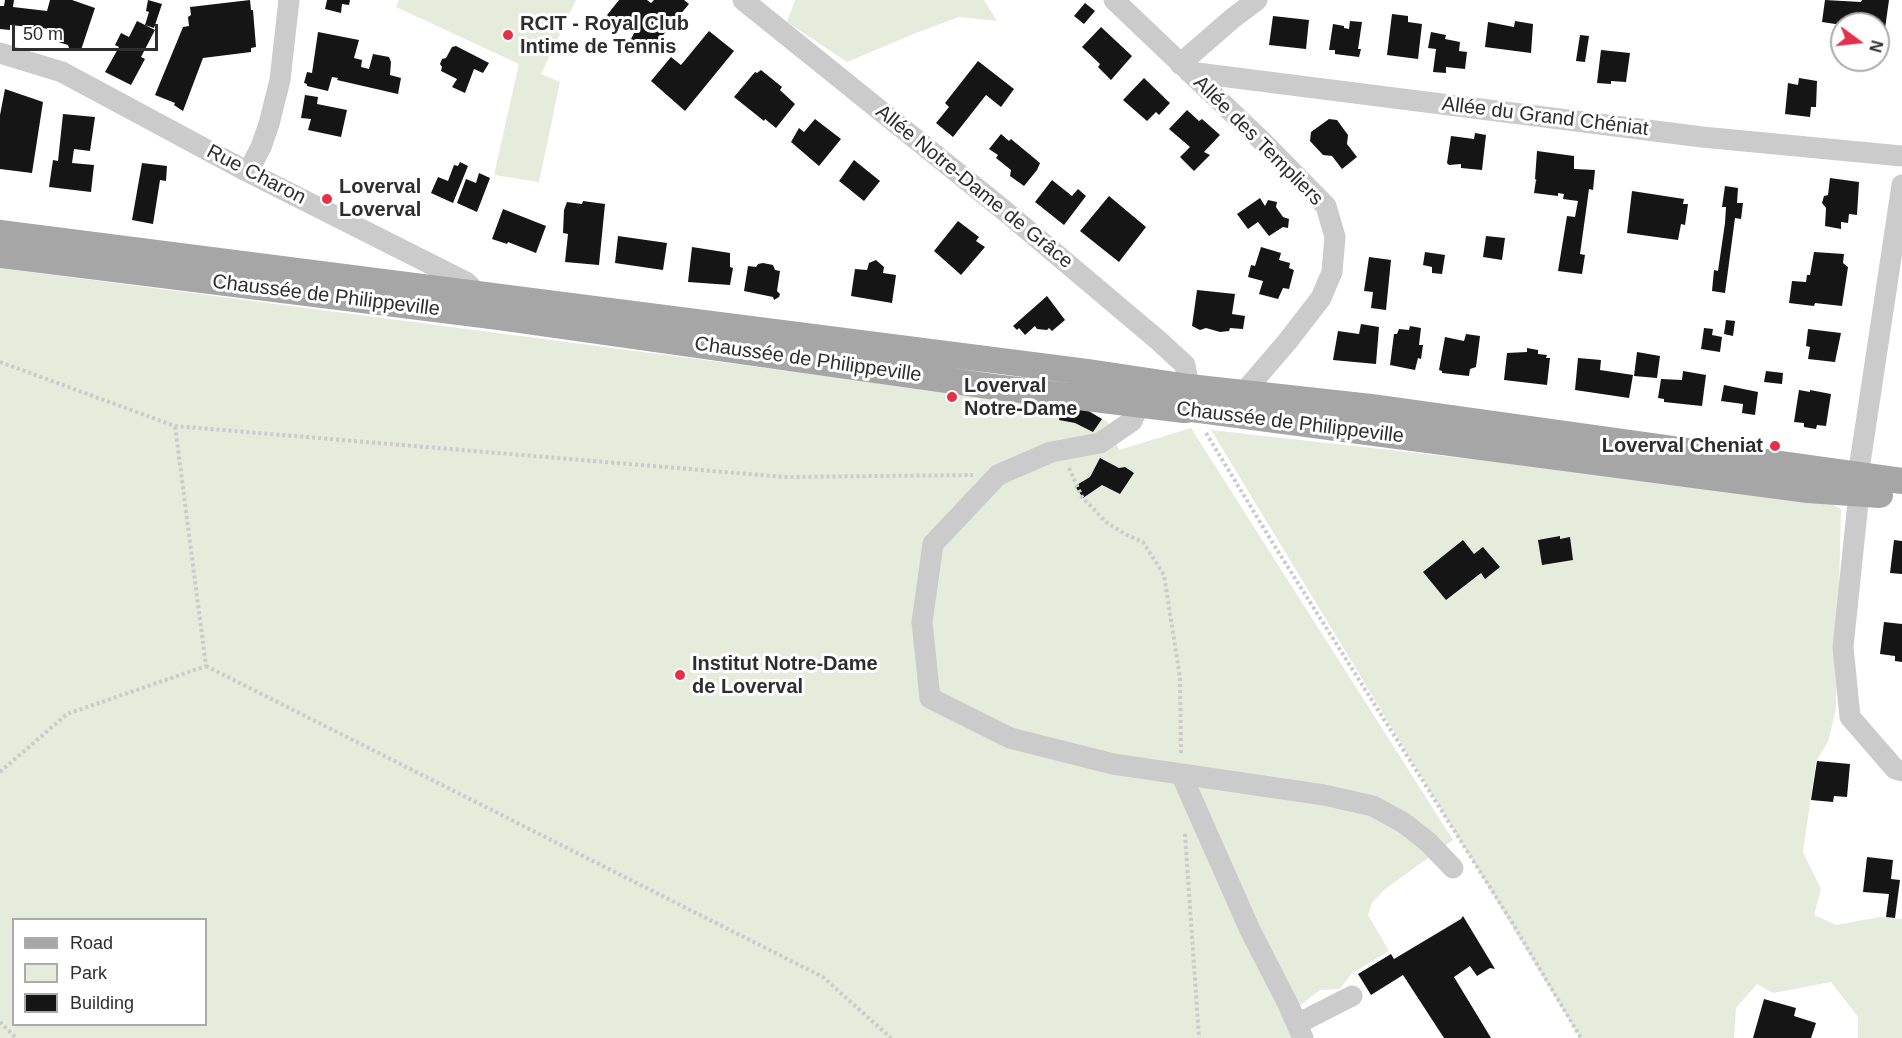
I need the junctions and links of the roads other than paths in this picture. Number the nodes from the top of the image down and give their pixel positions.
1 (289, 0) edge
2 (743, 0) edge
3 (1114, 0) edge
4 (1257, 0) edge
5 (0, 53) edge
6 (1185, 68) junction
7 (1902, 156) edge
8 (248, 172) junction
9 (1902, 185) edge
10 (0, 233) edge
11 (0, 255) edge
12 (479, 295) junction
13 (499, 317) junction
14 (1188, 402) junction
15 (1139, 404) junction
16 (1242, 404) junction
17 (1902, 481) edge
18 (1859, 484) junction
19 (1902, 498) edge
20 (1902, 771) edge
21 (1181, 774) junction
22 (1453, 868) dead end
23 (1352, 996) dead end
24 (1300, 1031) edge

1 - 8 street
2 - 14 street, Allée Notre-Dame de Grâce
3 - 6 street, Allée des Templiers
4 - 6 street
5 - 8 street, Rue Charon
6 - 7 street, Allée du Grand Chéniat
6 - 16 street, Allée des Templiers
8 - 12 street, Rue Charon
9 - 18 street
10 - 12 main road, Chaussée de Philippeville
11 - 13 main road, Chaussée de Philippeville
12 - 13 street, Rue Charon
12 - 14 main road, Chaussée de Philippeville
13 - 15 main road, Chaussée de Philippeville
14 - 15 main road, Chaussée de Philippeville
14 - 16 main road, Chaussée de Philippeville
15 - 21 street
16 - 18 main road, Chaussée de Philippeville
17 - 18 main road, Chaussée de Philippeville
18 - 19 main road, Chaussée de Philippeville
18 - 20 street
21 - 22 street
21 - 24 street
23 - 24 street

